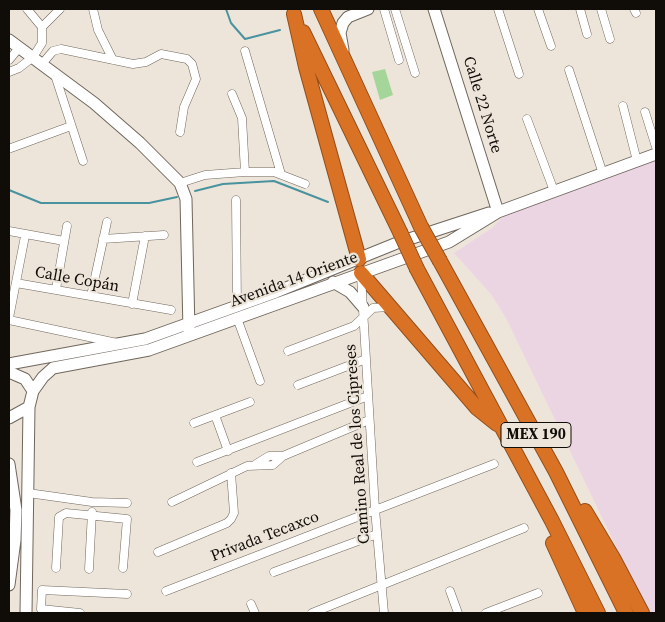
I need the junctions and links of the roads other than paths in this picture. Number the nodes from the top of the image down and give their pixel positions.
1 (27, 9) edge
2 (60, 9) edge
3 (93, 9) edge
4 (321, 9) edge
5 (368, 9) edge
6 (384, 9) edge
7 (395, 9) edge
8 (434, 9) edge
9 (498, 9) edge
10 (538, 9) edge
11 (580, 9) edge
12 (601, 9) edge
13 (293, 11) edge
14 (42, 27) junction
15 (587, 34) dead end
16 (9, 40) edge
17 (610, 40) dead end
18 (551, 46) dead end
19 (20, 48) junction
20 (245, 51) dead end
21 (33, 57) junction
22 (9, 60) edge
23 (113, 60) junction
24 (399, 60) dead end
25 (345, 61) junction
26 (42, 64) junction
27 (569, 70) dead end
28 (9, 72) edge
29 (55, 73) junction
30 (415, 73) dead end
31 (519, 74) dead end
32 (232, 94) dead end
33 (624, 106) dead end
34 (645, 112) dead end
35 (527, 119) dead end
36 (71, 126) junction
37 (180, 132) dead end
38 (656, 147) edge
39 (11, 148) dead end
40 (656, 154) edge
41 (83, 161) dead end
42 (637, 161) junction
43 (245, 172) junction
44 (281, 174) junction
45 (603, 174) junction
46 (180, 183) junction
47 (305, 184) dead end
48 (554, 191) junction
49 (236, 200) dead end
50 (498, 212) junction
51 (107, 222) dead end
52 (67, 226) dead end
53 (9, 231) edge
54 (164, 235) dead end
55 (25, 236) junction
56 (146, 236) junction
57 (103, 239) junction
58 (64, 242) junction
59 (360, 266) junction
60 (333, 282) junction
61 (16, 283) junction
62 (56, 289) junction
63 (91, 296) junction
64 (277, 297) junction
65 (132, 304) junction
66 (391, 308) junction
67 (171, 310) dead end
68 (237, 312) junction
69 (364, 312) junction
70 (9, 319) edge
71 (189, 329) junction
72 (122, 344) junction
73 (288, 350) dead end
74 (93, 355) junction
75 (366, 359) junction
76 (12, 361) edge
77 (9, 372) edge
78 (260, 381) dead end
79 (298, 386) dead end
80 (33, 391) junction
81 (368, 396) junction
82 (250, 402) dead end
83 (29, 407) junction
84 (215, 415) junction
85 (9, 418) edge
86 (369, 420) junction
87 (194, 423) dead end
88 (502, 431) junction
89 (228, 451) junction
90 (197, 462) dead end
91 (9, 464) edge
92 (494, 464) dead end
93 (556, 472) junction
94 (231, 473) junction
95 (28, 493) junction
96 (92, 502) junction
97 (172, 502) dead end
98 (128, 503) dead end
99 (375, 509) junction
100 (92, 515) junction
101 (524, 528) dead end
102 (377, 534) junction
103 (158, 552) dead end
104 (11, 560) edge
105 (56, 568) dead end
106 (124, 568) dead end
107 (90, 570) dead end
108 (274, 572) dead end
109 (9, 585) edge
110 (382, 585) junction
111 (166, 591) dead end
112 (450, 591) dead end
113 (538, 593) dead end
114 (126, 594) dead end
115 (27, 599) junction
116 (40, 600) junction
117 (251, 604) dead end
118 (26, 613) edge
119 (80, 613) edge
120 (255, 613) edge
121 (312, 613) edge
122 (384, 613) edge
123 (458, 613) edge
124 (486, 613) edge
125 (585, 613) edge
126 (598, 613) edge
127 (626, 613) edge
128 (642, 613) edge

1 - 14 street
2 - 14 street
3 - 23 street
4 - 25 highway
5 - 25 main road
6 - 24 street
7 - 30 street
8 - 50 main road, Calle 22 Norte
9 - 31 street
10 - 18 street
11 - 15 street
12 - 17 street
13 - 59 highway
13 - 88 highway, MEX 190, bridge
14 - 21 street
16 - 19 main road
19 - 21 main road
19 - 22 street
20 - 44 street
21 - 26 main road
21 - 28 street
23 - 26 street
23 - 37 street
25 - 93 highway, MEX 190, bridge
26 - 29 main road
27 - 45 street
29 - 36 street
29 - 46 main road
32 - 43 street
33 - 42 street
34 - 38 street
35 - 48 street
36 - 39 street
36 - 41 street
40 - 42 main road, Avenida 14 Oriente
42 - 45 main road, Avenida 14 Oriente
43 - 44 street
43 - 46 street
44 - 47 street
45 - 48 main road, Avenida 14 Oriente
46 - 71 main road
48 - 50 main road, Avenida 14 Oriente
49 - 68 street
50 - 59 main road, Avenida 14 Oriente
50 - 59 main road, Avenida 14 Oriente
51 - 57 street
52 - 58 street
53 - 55 street
54 - 56 street
55 - 58 street
55 - 61 street
56 - 57 street
56 - 65 street
57 - 63 street
58 - 62 street
59 - 60 main road, Avenida 14 Oriente
59 - 64 main road, Avenida 14 Oriente
59 - 66 highway
59 - 69 street, Camino Real de los Cipreses
60 - 64 main road, Avenida 14 Oriente
60 - 69 main road
61 - 62 street, Calle Copán
61 - 70 street
62 - 63 street, Calle Copán
63 - 65 street, Calle Copán
64 - 68 main road, Avenida 14 Oriente
65 - 67 street, Calle Copán
66 - 69 street
66 - 88 highway
68 - 71 main road, Avenida 14 Oriente
68 - 78 street
69 - 73 street
69 - 75 street, Camino Real de los Cipreses
70 - 72 street
71 - 72 main road, Avenida 14 Oriente
71 - 74 main road, Avenida 14 Oriente
72 - 74 main road, Avenida 14 Oriente
74 - 76 main road
74 - 80 main road
75 - 79 street
75 - 81 street, Camino Real de los Cipreses
77 - 80 main road
80 - 83 main road
81 - 86 street, Camino Real de los Cipreses
81 - 89 street
82 - 84 street
83 - 85 main road
83 - 95 main road
84 - 87 street
84 - 89 street
86 - 94 street
86 - 99 street, Camino Real de los Cipreses
88 - 125 highway
88 - 126 highway, MEX 190
89 - 90 street
91 - 104 main road
92 - 99 street, Privada Tecaxco
93 - 127 highway, MEX 190
93 - 128 highway
94 - 97 street
94 - 103 street
95 - 96 street
95 - 115 main road
96 - 98 street
96 - 100 street
99 - 102 street, Camino Real de los Cipreses
99 - 111 street, Privada Tecaxco
100 - 105 street
100 - 106 street
100 - 107 street
101 - 110 street
102 - 108 street
102 - 110 street, Camino Real de los Cipreses
104 - 109 main road
110 - 121 street
110 - 122 street, Camino Real de los Cipreses
112 - 123 street
113 - 124 street
114 - 116 street
115 - 116 street
115 - 118 main road
116 - 119 street
117 - 120 street

